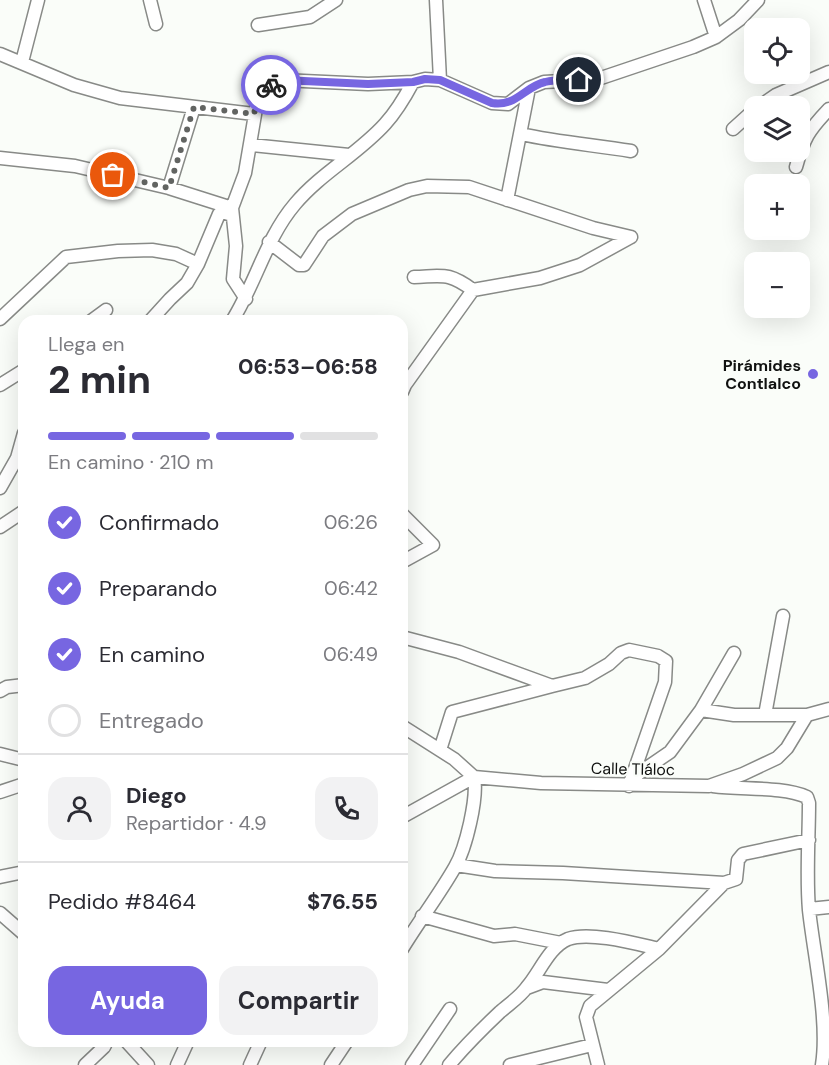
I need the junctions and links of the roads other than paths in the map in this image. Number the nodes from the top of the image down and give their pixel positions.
1 (38, 0) edge
2 (150, 0) edge
3 (336, 0) edge
4 (436, 0) edge
5 (704, 0) edge
6 (758, 0) edge
7 (156, 24) dead end
8 (258, 26) dead end
9 (716, 37) junction
10 (0, 54) edge
11 (22, 62) junction
12 (829, 72) edge
13 (440, 80) junction
14 (413, 82) junction
15 (530, 88) junction
16 (775, 96) edge
17 (194, 107) junction
18 (829, 109) edge
19 (254, 114) junction
20 (744, 119) edge
21 (733, 129) dead end
22 (521, 134) junction
23 (251, 145) junction
24 (631, 151) dead end
25 (349, 155) junction
26 (0, 158) edge
27 (796, 167) dead end
28 (169, 188) junction
29 (507, 200) junction
30 (232, 211) junction
31 (269, 242) junction
32 (198, 264) junction
33 (414, 277) dead end
34 (473, 290) junction
35 (246, 299) junction
36 (155, 315) edge
37 (236, 315) edge
38 (0, 319) edge
39 (18, 374) edge
40 (408, 381) edge
41 (0, 385) edge
42 (18, 454) edge
43 (0, 488) edge
44 (18, 516) edge
45 (408, 520) edge
46 (0, 527) edge
47 (408, 559) edge
48 (783, 616) dead end
49 (408, 639) edge
50 (734, 653) dead end
51 (18, 686) edge
52 (552, 686) junction
53 (0, 691) edge
54 (829, 709) edge
55 (701, 710) junction
56 (765, 715) junction
57 (807, 715) junction
58 (408, 730) edge
59 (440, 750) junction
60 (0, 754) edge
61 (18, 758) edge
62 (474, 777) junction
63 (631, 782) junction
64 (18, 786) edge
65 (709, 786) junction
66 (0, 792) edge
67 (408, 813) edge
68 (809, 840) junction
69 (456, 865) junction
70 (18, 873) edge
71 (0, 877) edge
72 (724, 883) junction
73 (829, 907) edge
74 (809, 909) junction
75 (0, 913) edge
76 (422, 916) junction
77 (18, 929) edge
78 (408, 939) edge
79 (561, 943) junction
80 (659, 949) junction
81 (527, 988) junction
82 (608, 990) junction
83 (450, 1009) dead end
84 (592, 1045) junction
85 (104, 1047) edge
86 (132, 1047) edge
87 (185, 1047) edge
88 (258, 1047) edge
89 (343, 1047) edge
90 (86, 1065) edge
91 (148, 1065) edge
92 (177, 1065) edge
93 (250, 1065) edge
94 (331, 1065) edge
95 (412, 1065) edge
96 (449, 1065) edge
97 (510, 1065) edge
98 (598, 1065) edge
99 (822, 1065) edge

1 - 11 street
2 - 7 street
3 - 8 street
4 - 13 street
5 - 9 street
6 - 9 street
9 - 15 street
10 - 11 street
11 - 17 street
12 - 16 street
13 - 14 street
13 - 15 street
14 - 19 street
14 - 25 street
15 - 22 street
17 - 19 street
17 - 28 street
18 - 27 street
19 - 23 street
20 - 21 street
22 - 24 street
22 - 29 street
23 - 25 street
23 - 30 street
25 - 31 street
26 - 28 street
28 - 30 street
29 - 31 street
29 - 34 street
30 - 32 street
30 - 35 street
31 - 35 street
32 - 36 street
32 - 38 street
33 - 34 street
34 - 40 street
35 - 37 street
39 - 41 street
42 - 43 street
44 - 46 street
45 - 47 street
48 - 56 street
49 - 52 street
50 - 55 street
51 - 53 street
52 - 59 street
52 - 63 street
54 - 57 street
55 - 56 street
55 - 63 street
56 - 57 street
57 - 65 street, Calle Tláloc
58 - 59 street
59 - 62 street
60 - 61 street
62 - 63 street, Calle Tláloc
62 - 67 street
62 - 69 street
63 - 65 street, Calle Tláloc
64 - 66 street
65 - 68 street
68 - 72 street
68 - 74 street
69 - 72 street
69 - 76 street
70 - 71 street
72 - 80 street
73 - 74 street
74 - 99 street
75 - 77 street
76 - 78 street
76 - 79 street
79 - 80 street
79 - 81 street
80 - 82 street
81 - 82 street
81 - 96 street
82 - 84 street
83 - 95 street
84 - 97 street
84 - 98 street
85 - 90 street
86 - 91 street
87 - 92 street
88 - 93 street
89 - 94 street

